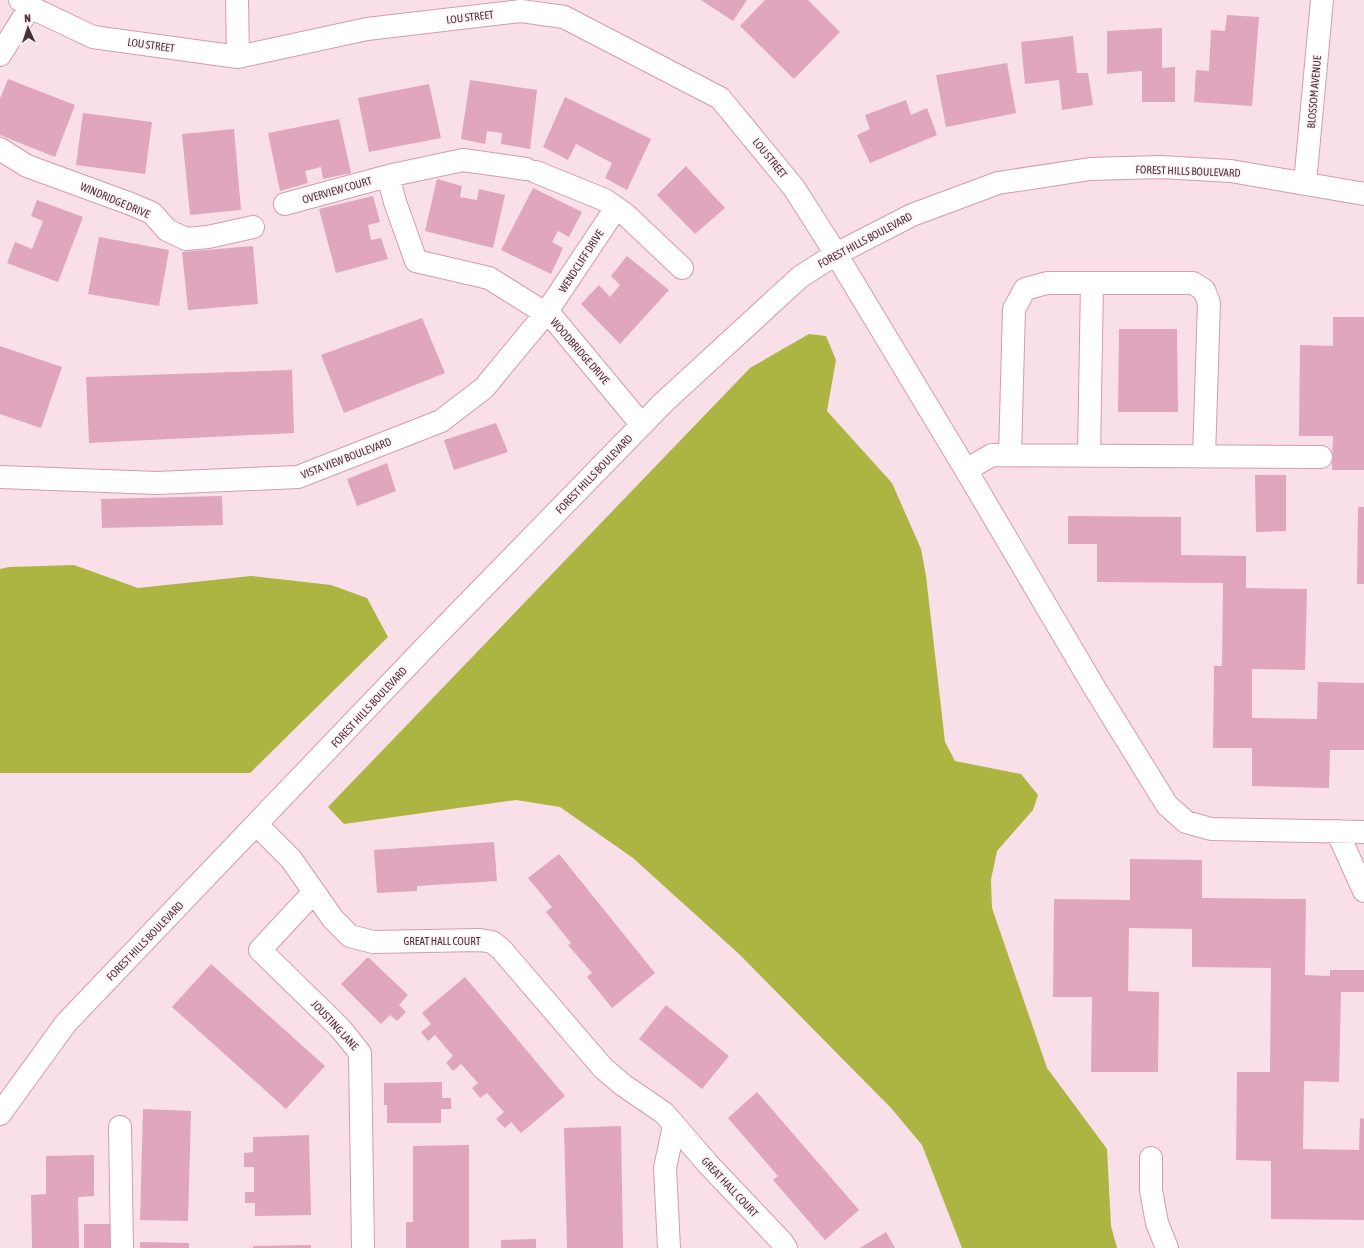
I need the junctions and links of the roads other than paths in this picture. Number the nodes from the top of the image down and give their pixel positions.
1 (237, 0) edge
2 (1322, 0) edge
3 (25, 4) edge
4 (565, 9) edge
5 (0, 55) edge
6 (238, 57) junction
7 (0, 149) edge
8 (388, 176) junction
9 (1305, 183) junction
10 (1364, 194) edge
11 (285, 204) dead end
12 (616, 208) junction
13 (254, 227) dead end
14 (836, 254) junction
15 (682, 268) dead end
16 (1092, 283) junction
17 (546, 313) junction
18 (642, 425) junction
19 (1010, 455) junction
20 (1089, 456) junction
21 (1204, 456) junction
22 (1321, 457) dead end
23 (966, 470) junction
24 (1, 476) edge
25 (257, 825) junction
26 (1336, 831) junction
27 (1364, 832) edge
28 (1364, 891) edge
29 (314, 892) junction
30 (0, 1114) edge
31 (674, 1126) junction
32 (120, 1127) dead end
33 (1151, 1158) dead end
34 (122, 1248) edge
35 (363, 1248) edge
36 (668, 1248) edge
37 (786, 1248) edge
38 (1168, 1248) edge

1 - 6 street
2 - 9 street, BLOSSOM AVENUE
3 - 5 street
3 - 6 street, LOU STREET
4 - 6 street, LOU STREET
4 - 14 street, LOU STREET
7 - 13 street, WINDRIDGE DRIVE
8 - 11 street, OVERVIEW COURT
8 - 12 street, OVERVIEW COURT
8 - 17 street, WOODBRIDGE DRIVE
9 - 10 street, FOREST HILLS BOULEVARD
9 - 14 street, FOREST HILLS BOULEVARD
12 - 15 street
12 - 17 street, WENDCLIFF DRIVE
14 - 18 street, FOREST HILLS BOULEVARD
14 - 23 street, LOU STREET
16 - 19 street
16 - 20 street
16 - 21 street
17 - 18 street, WOODBRIDGE DRIVE
17 - 24 street, VISTA VIEW BOULEVARD
18 - 25 street, FOREST HILLS BOULEVARD
19 - 20 street
19 - 23 street
20 - 21 street
21 - 22 street
23 - 26 street, LOU STREET
25 - 29 street, GREAT HALL COURT
25 - 30 street, FOREST HILLS BOULEVARD
26 - 27 street, LOU STREET
26 - 28 street
29 - 31 street, GREAT HALL COURT
29 - 35 street, JOUSTING LANE
31 - 36 street
31 - 37 street, GREAT HALL COURT
32 - 34 street
33 - 38 street

